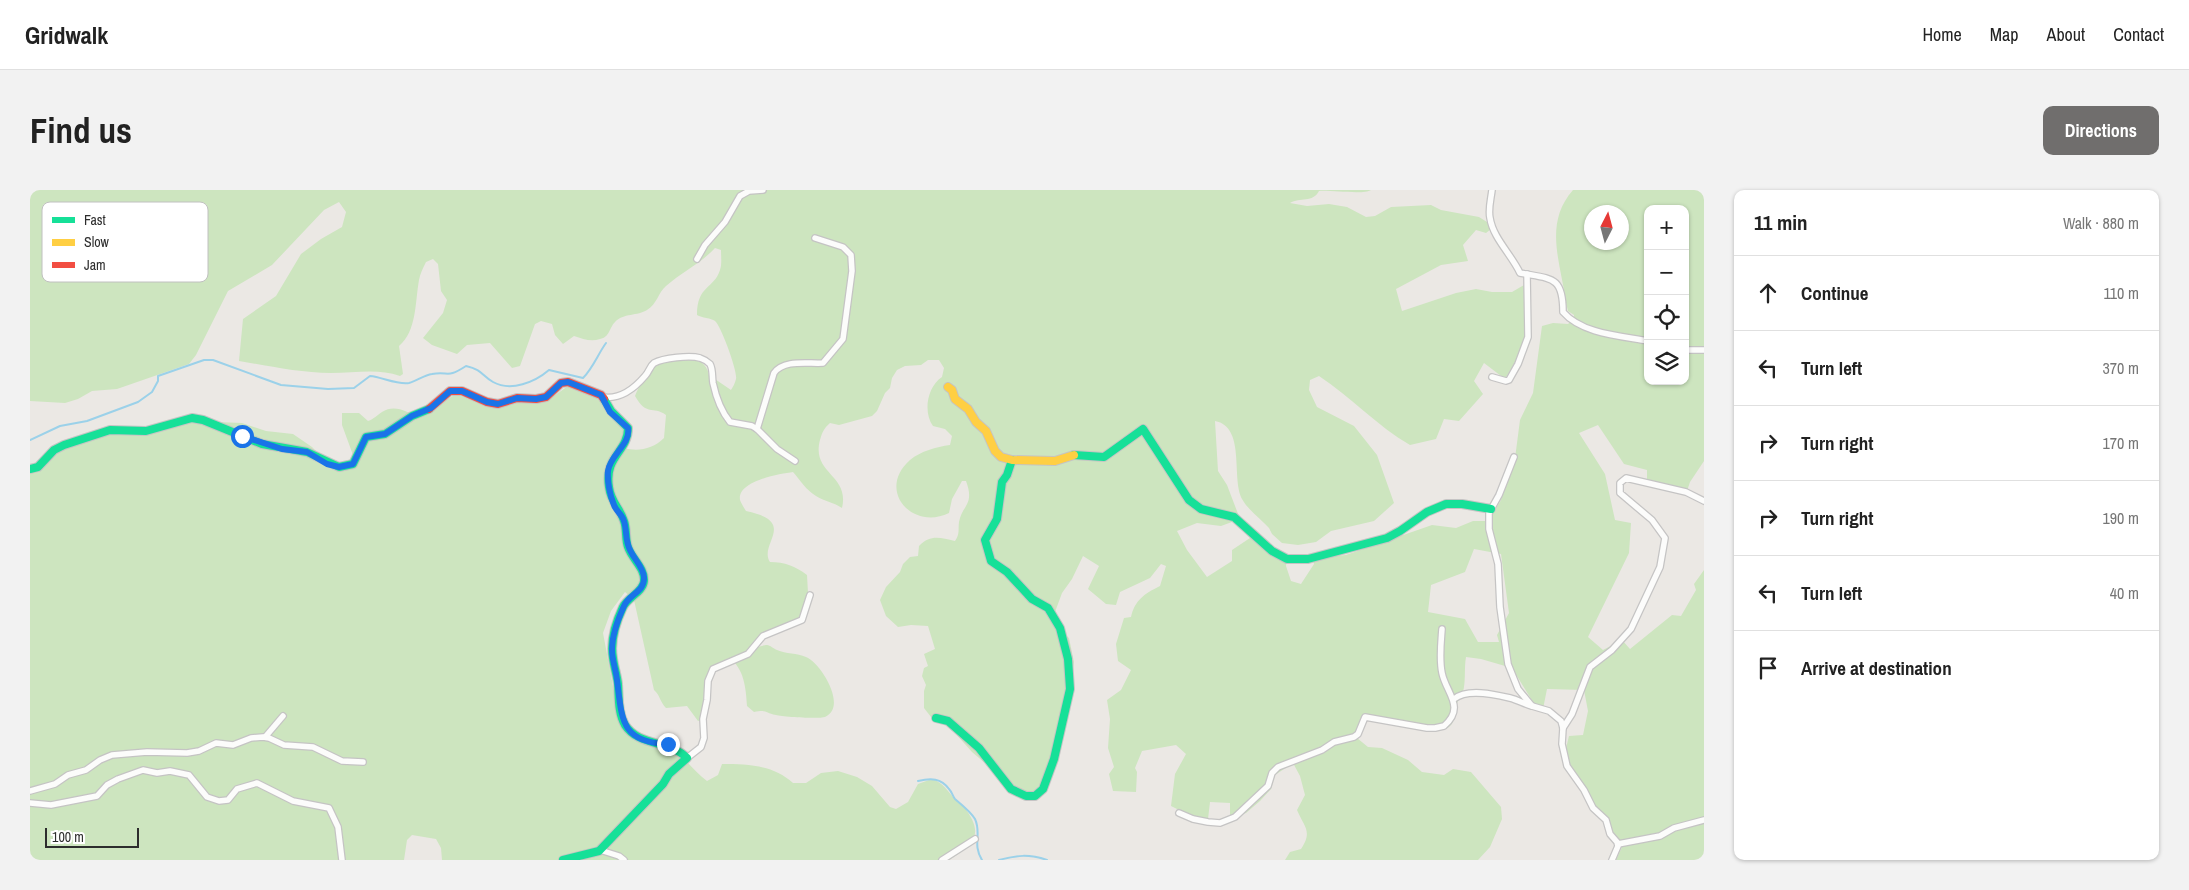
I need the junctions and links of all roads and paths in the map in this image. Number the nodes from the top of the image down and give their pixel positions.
1 (763, 190) edge
2 (1492, 190) edge
3 (815, 238) dead end
4 (697, 259) dead end
5 (1527, 274) junction
6 (1644, 341) edge
7 (1689, 350) edge
8 (1704, 350) edge
9 (1492, 377) dead end
10 (948, 387) dead end
11 (602, 397) junction
12 (757, 429) junction
13 (1514, 457) dead end
14 (1012, 460) junction
15 (795, 461) dead end
16 (30, 469) edge
17 (1704, 501) edge
18 (1491, 509) junction
19 (810, 595) dead end
20 (1442, 629) dead end
21 (1454, 699) junction
22 (1532, 706) junction
23 (283, 716) dead end
24 (936, 718) dead end
25 (1563, 728) junction
26 (266, 736) junction
27 (687, 758) junction
28 (364, 762) dead end
29 (30, 791) edge
30 (30, 802) edge
31 (1179, 812) dead end
32 (1704, 820) edge
33 (975, 839) dead end
34 (1618, 844) junction
35 (600, 850) junction
36 (342, 860) edge
37 (563, 860) edge
38 (624, 860) edge
39 (942, 860) edge
40 (1612, 860) edge

1 - 4 street
2 - 5 street
3 - 12 street
5 - 6 street
5 - 9 street
7 - 8 street
10 - 14 street
11 - 12 street
11 - 16 street
11 - 27 street
12 - 15 street
13 - 18 street
14 - 18 street
14 - 24 street
17 - 25 street
18 - 22 street
19 - 27 street
20 - 21 street
21 - 22 street
21 - 31 street
22 - 25 street
23 - 26 street
25 - 34 street
26 - 28 street
26 - 29 street
27 - 35 street
30 - 36 street
32 - 34 street
33 - 39 street
34 - 40 street
35 - 37 street
35 - 38 street

